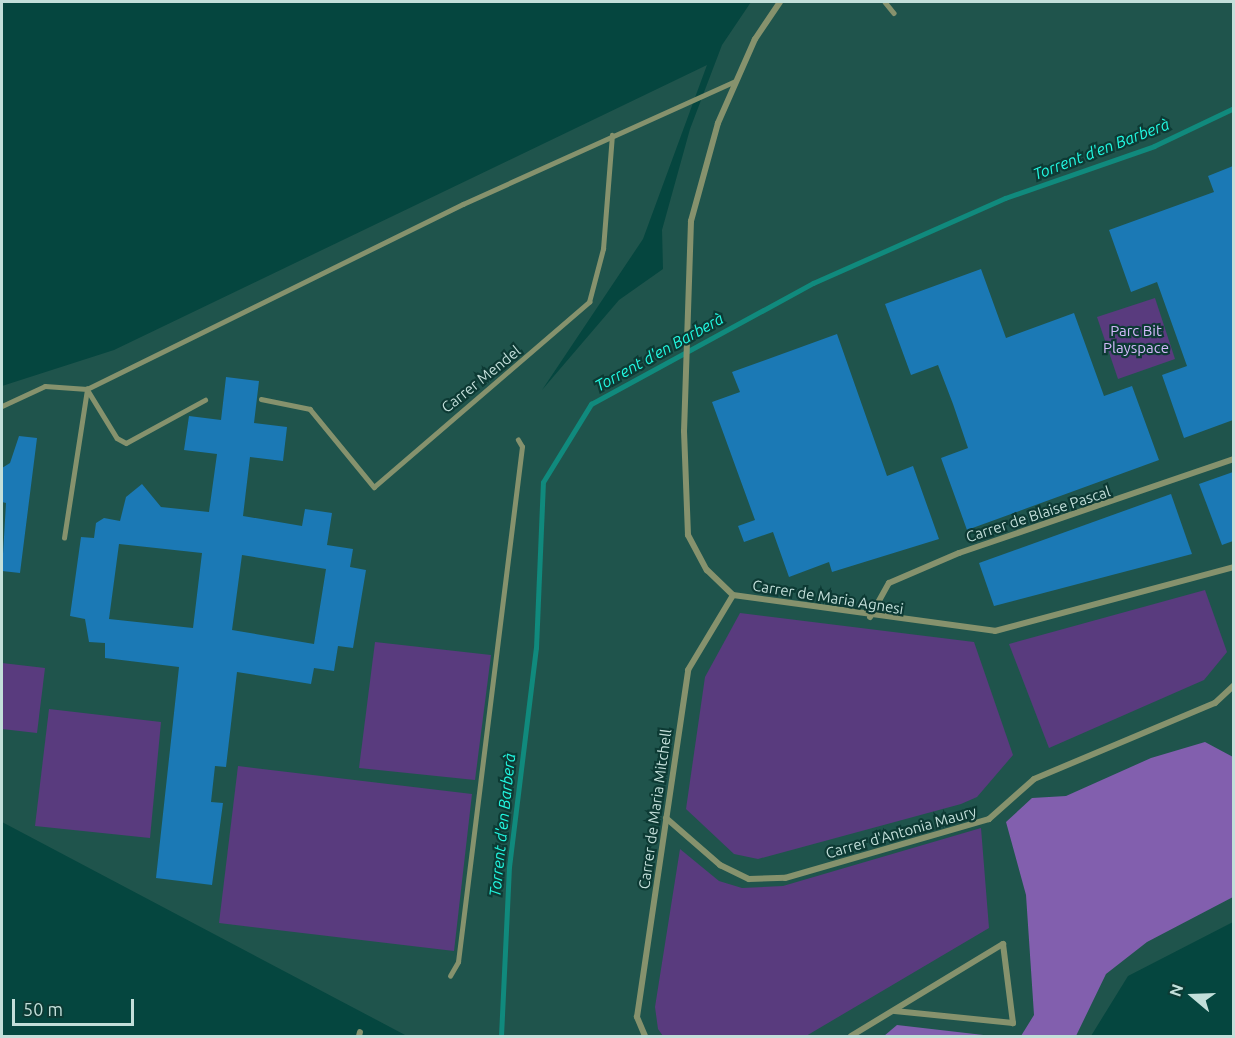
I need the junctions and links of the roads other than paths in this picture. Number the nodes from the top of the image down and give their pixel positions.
1 (780, 2) edge
2 (885, 2) edge
3 (894, 14) dead end
4 (736, 81) junction
5 (612, 135) junction
6 (87, 389) junction
7 (261, 399) dead end
8 (205, 400) dead end
9 (2, 406) edge
10 (518, 440) dead end
11 (1233, 459) edge
12 (64, 538) dead end
13 (1233, 567) edge
14 (733, 595) junction
15 (870, 617) junction
16 (1233, 685) edge
17 (666, 818) junction
18 (450, 976) dead end
19 (895, 1011) junction
20 (645, 1036) edge
21 (851, 1036) edge

1 - 4 street
2 - 3 lane
4 - 5 lane
4 - 14 street, Carrer de Maria Agnesi
5 - 6 lane
5 - 7 lane, Carrer Mendel
6 - 8 lane
6 - 9 lane
6 - 12 lane
10 - 18 lane
11 - 15 street, Carrer de Blaise Pascal
13 - 15 street, Carrer de Maria Agnesi
14 - 15 street, Carrer de Maria Agnesi
14 - 17 street, Carrer de Maria Mitchell
16 - 17 street, Carrer d'Antonia Maury
17 - 20 street, Carrer de Maria Mitchell
19 - 19 street
19 - 21 street

